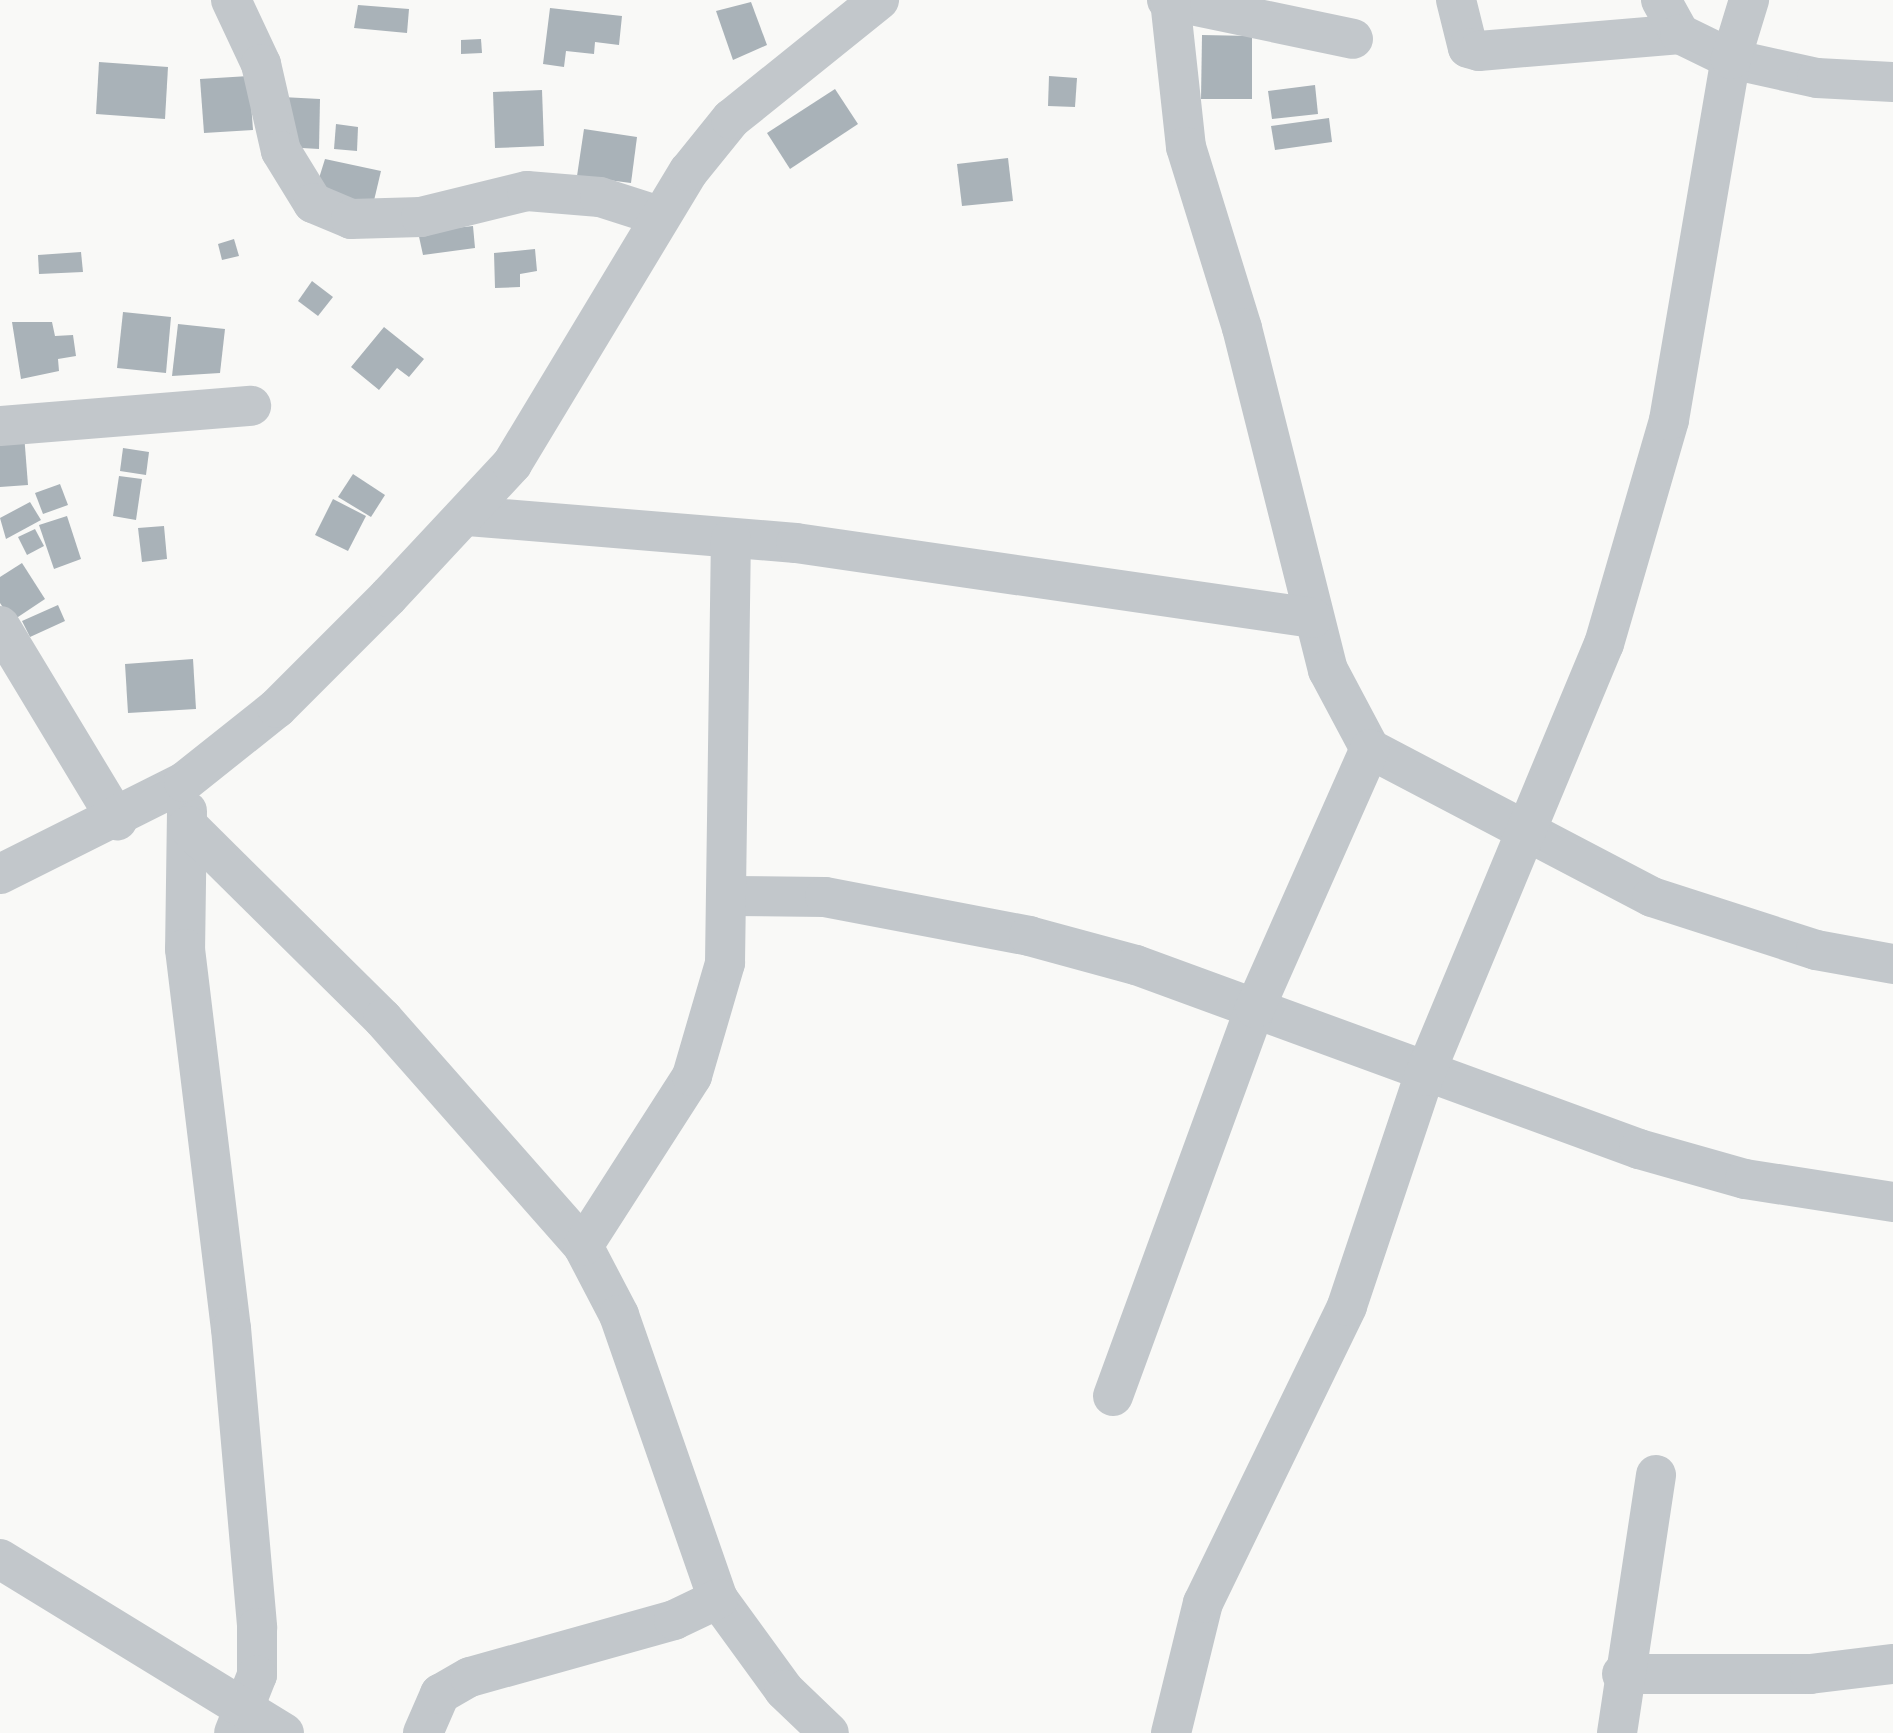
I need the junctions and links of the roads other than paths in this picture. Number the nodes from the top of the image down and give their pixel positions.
1 (231, 0) edge
2 (879, 0) edge
3 (1169, 0) edge
4 (1456, 0) edge
5 (1750, 0) edge
6 (1670, 17) edge
7 (1353, 40) dead end
8 (1731, 59) junction
9 (1893, 82) edge
10 (656, 215) junction
11 (251, 406) dead end
12 (0, 426) edge
13 (468, 516) junction
14 (731, 540) junction
15 (1313, 618) junction
16 (0, 626) edge
17 (1370, 749) junction
18 (184, 782) junction
19 (117, 820) junction
20 (188, 826) junction
21 (1526, 826) junction
22 (0, 874) edge
23 (730, 896) junction
24 (1893, 964) edge
25 (1255, 1008) junction
26 (1424, 1076) junction
27 (1893, 1202) edge
28 (583, 1246) junction
29 (1112, 1396) dead end
30 (1656, 1475) dead end
31 (0, 1559) edge
32 (718, 1600) junction
33 (1893, 1664) edge
34 (1622, 1674) junction
35 (240, 1723) edge
36 (284, 1733) edge
37 (423, 1733) edge
38 (830, 1733) edge
39 (1171, 1733) edge
40 (1617, 1733) edge

1 - 10 street
2 - 10 street
3 - 7 street
3 - 15 street
4 - 6 street
5 - 8 street
6 - 8 street
8 - 9 street
8 - 21 street
10 - 13 street
11 - 12 street
13 - 14 street
13 - 18 street
14 - 15 street
14 - 23 street
15 - 17 street
16 - 19 street
17 - 21 street
17 - 25 street
18 - 19 street
18 - 20 street
19 - 22 street
20 - 28 street
20 - 35 street
21 - 24 street
21 - 26 street
23 - 25 street
23 - 28 street
25 - 26 street
25 - 29 street
26 - 27 street
26 - 39 street
28 - 32 street
30 - 34 street
31 - 35 street
32 - 37 street
32 - 38 street
33 - 34 street
34 - 40 street
35 - 36 street

